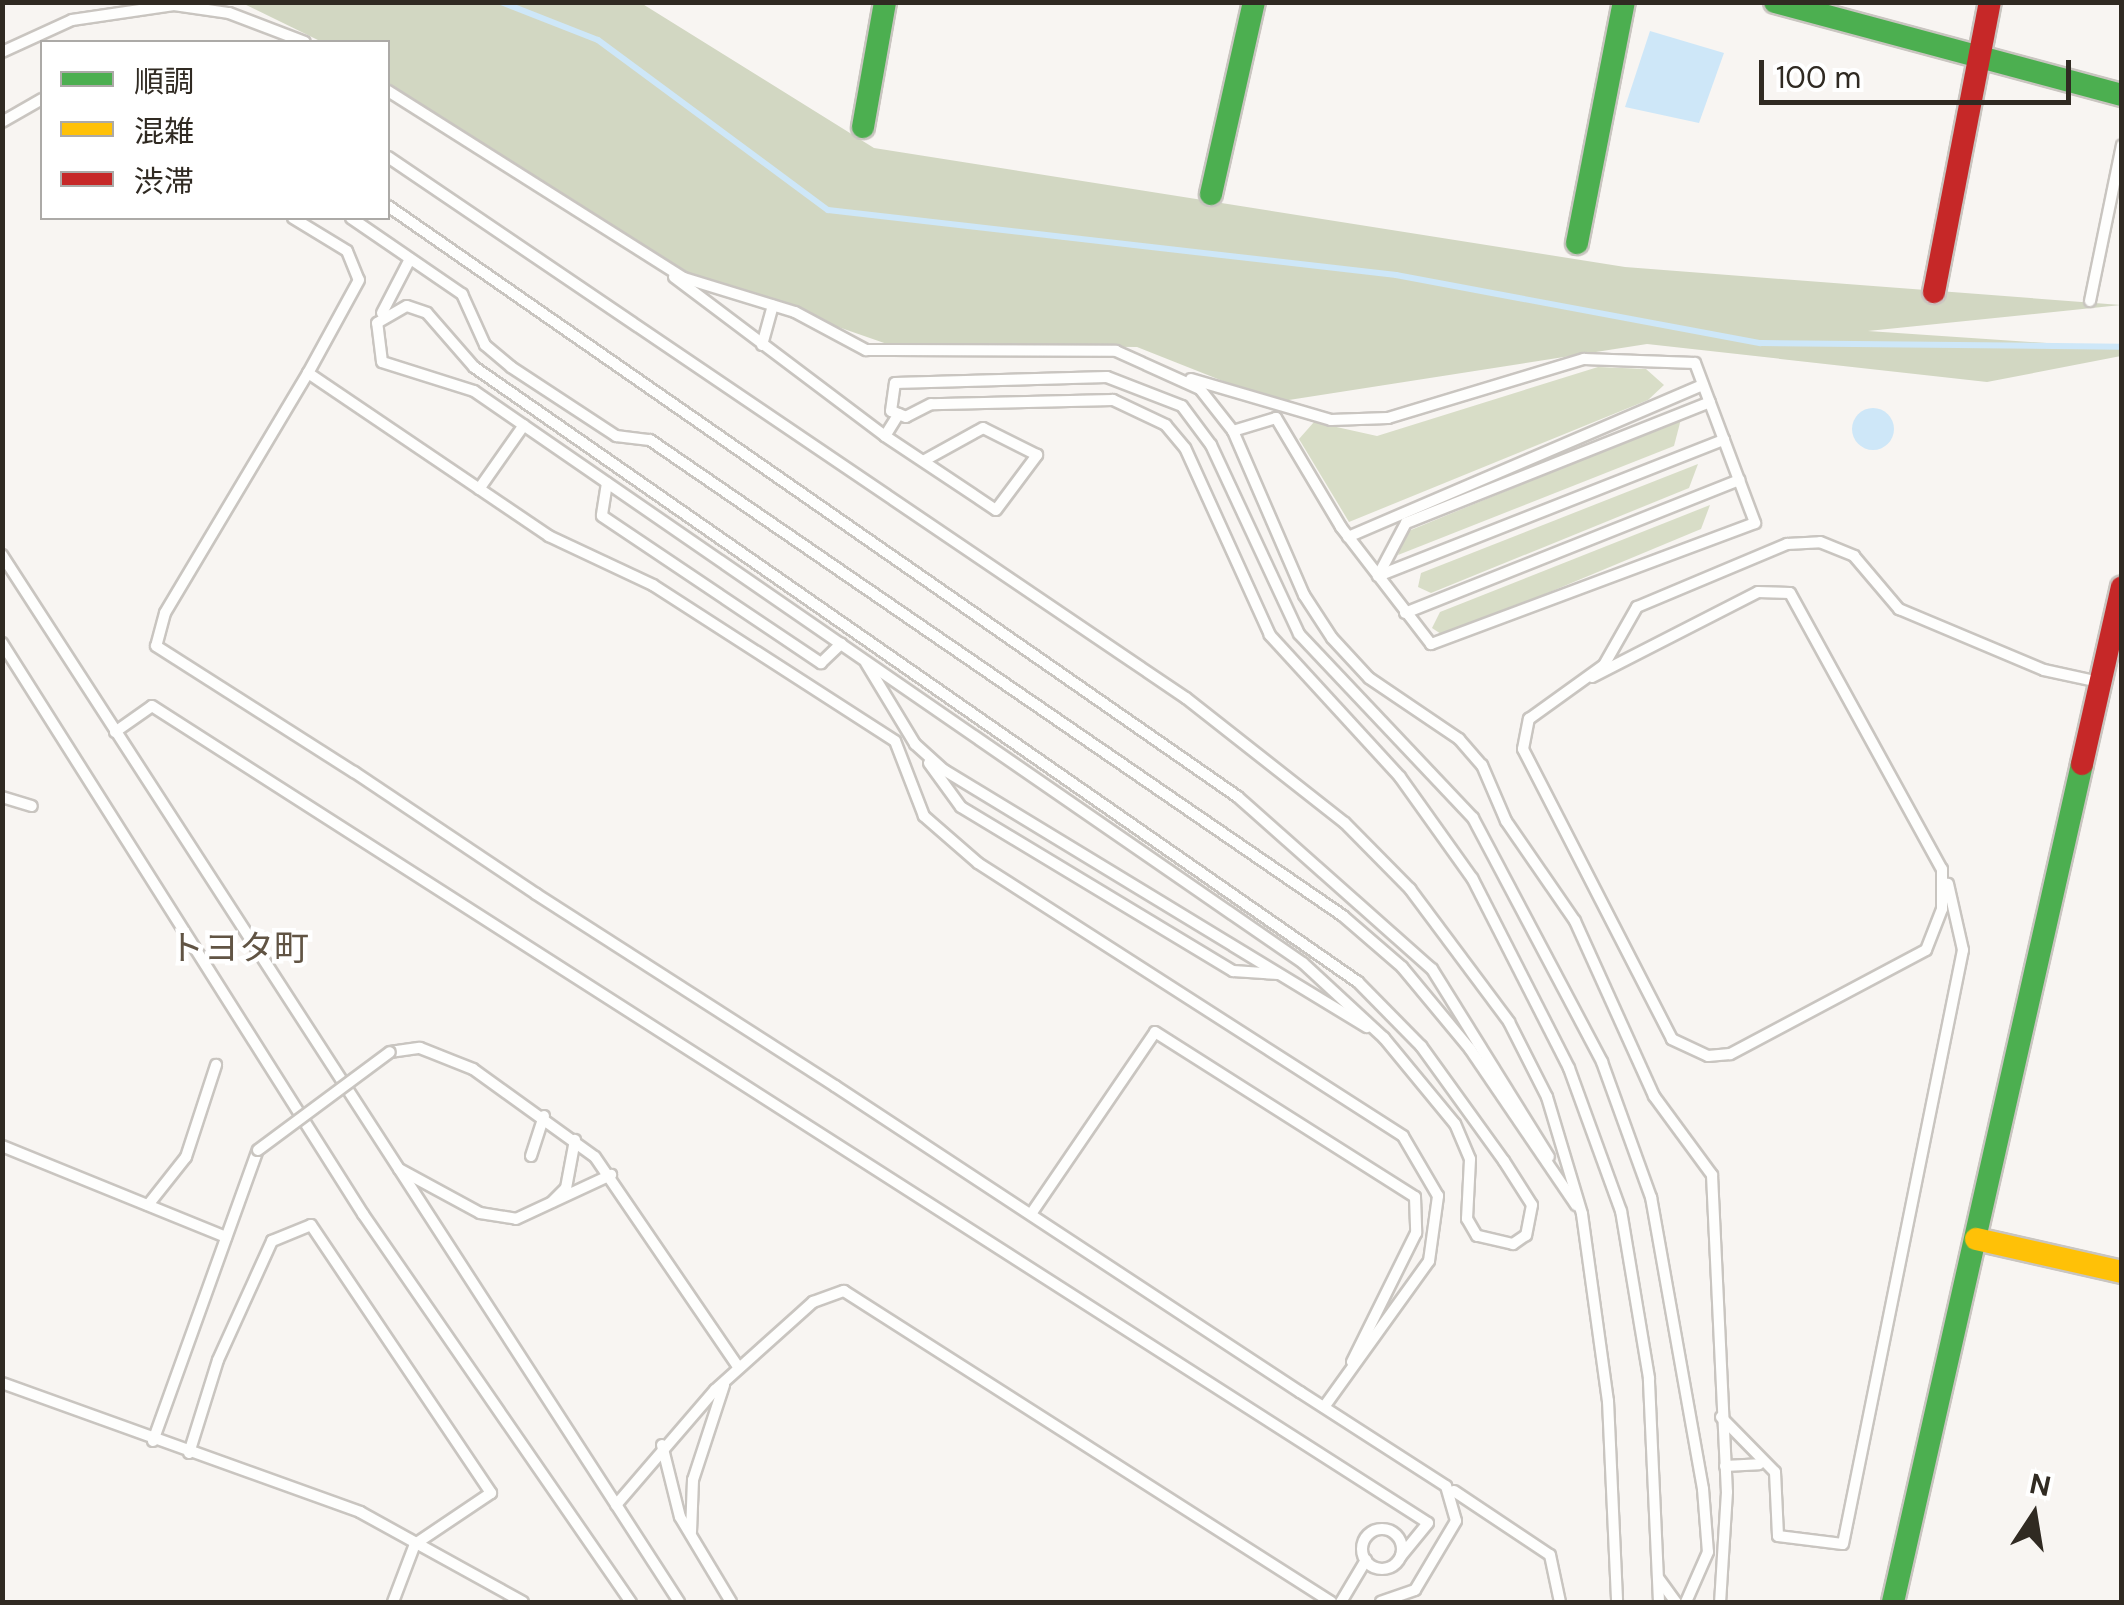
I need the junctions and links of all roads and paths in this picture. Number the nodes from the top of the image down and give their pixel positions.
1 (885, 2) edge
2 (1254, 2) edge
3 (1624, 2) edge
4 (1775, 2) edge
5 (1990, 2) edge
6 (299, 40) edge
7 (2, 52) edge
8 (1980, 58) junction
9 (390, 91) edge
10 (2122, 95) edge
11 (40, 100) edge
12 (2, 122) edge
13 (863, 126) dead end
14 (2122, 145) edge
15 (390, 158) edge
16 (1211, 194) dead end
17 (390, 207) edge
18 (297, 220) edge
19 (354, 220) edge
20 (1577, 244) dead end
21 (650, 258) junction
22 (410, 259) junction
23 (1934, 292) dead end
24 (2090, 301) dead end
25 (773, 305) junction
26 (377, 323) junction
27 (762, 345) junction
28 (308, 373) junction
29 (1187, 378) junction
30 (1704, 386) junction
31 (1710, 402) junction
32 (1306, 413) junction
33 (899, 414) junction
34 (524, 425) junction
35 (1233, 431) junction
36 (885, 436) junction
37 (1290, 436) junction
38 (1724, 440) junction
39 (923, 461) junction
40 (1739, 480) junction
41 (608, 483) junction
42 (479, 489) junction
43 (1348, 536) junction
44 (2, 555) edge
45 (1378, 576) junction
46 (2122, 586) edge
47 (1405, 613) junction
48 (2, 643) edge
49 (841, 644) junction
50 (863, 659) junction
51 (1592, 677) junction
52 (2100, 682) junction
53 (114, 732) junction
54 (915, 744) junction
55 (2, 797) edge
56 (32, 806) dead end
57 (1942, 868) junction
58 (1279, 974) junction
59 (1384, 1038) junction
60 (216, 1065) dead end
61 (544, 1116) junction
62 (575, 1140) junction
63 (2, 1146) edge
64 (531, 1156) dead end
65 (398, 1169) junction
66 (611, 1175) junction
67 (148, 1206) junction
68 (540, 1212) junction
69 (1031, 1214) junction
70 (1582, 1214) junction
71 (226, 1237) junction
72 (1976, 1239) junction
73 (2122, 1272) edge
74 (739, 1368) junction
75 (725, 1381) junction
76 (1343, 1382) junction
77 (2, 1383) edge
78 (1324, 1407) junction
79 (1721, 1417) junction
80 (153, 1440) junction
81 (662, 1445) junction
82 (189, 1453) junction
83 (1760, 1464) junction
84 (1725, 1466) junction
85 (1446, 1486) junction
86 (616, 1504) junction
87 (692, 1543) junction
88 (415, 1544) junction
89 (1401, 1556) junction
90 (1366, 1560) junction
91 (1659, 1578) junction
92 (393, 1602) edge
93 (523, 1602) edge
94 (631, 1602) edge
95 (679, 1602) edge
96 (731, 1602) edge
97 (1331, 1602) edge
98 (1341, 1602) edge
99 (1381, 1602) edge
100 (1560, 1602) edge
101 (1616, 1602) edge
102 (1658, 1602) edge
103 (1676, 1602) edge
104 (1686, 1602) edge
105 (1720, 1602) edge
106 (1893, 1602) edge

1 - 13 street
2 - 16 street
3 - 20 street
4 - 8 street
5 - 8 street
6 - 7 lane
8 - 10 street
8 - 23 street
9 - 21 lane
11 - 12 lane
14 - 24 lane
15 - 70 lane
17 - 70 lane
18 - 28 lane
19 - 22 lane
21 - 25 lane
21 - 27 lane
22 - 26 lane
22 - 70 lane
25 - 27 lane
25 - 29 lane
26 - 34 lane
26 - 59 lane
27 - 36 lane
28 - 42 lane
28 - 69 lane
29 - 32 lane
29 - 35 lane
30 - 31 lane
30 - 32 lane
30 - 43 lane
31 - 38 lane
31 - 45 lane
32 - 37 lane
33 - 36 lane
33 - 91 lane
33 - 104 lane
34 - 41 lane
34 - 42 lane
35 - 37 lane
35 - 79 lane
36 - 39 lane
37 - 43 lane
38 - 40 lane
38 - 45 lane
39 - 39 lane
40 - 47 lane
40 - 47 lane
41 - 49 lane
41 - 49 lane
42 - 76 lane
43 - 45 lane
44 - 53 lane
45 - 47 lane
46 - 52 street
48 - 94 lane
49 - 50 lane
50 - 54 lane
50 - 59 lane
51 - 52 lane
51 - 57 lane
51 - 57 lane
52 - 72 street
53 - 65 lane
53 - 89 lane
54 - 58 lane
54 - 58 lane
55 - 56 lane
57 - 83 lane
58 - 59 lane
60 - 67 lane
61 - 62 lane
61 - 64 lane
61 - 71 lane, bridge
62 - 66 lane
62 - 68 lane
63 - 67 lane
65 - 68 lane
65 - 86 lane
66 - 68 lane
66 - 74 lane
67 - 71 lane
69 - 76 lane
69 - 78 lane
70 - 101 lane
71 - 80 lane
72 - 73 street
72 - 106 street
74 - 75 lane
74 - 97 lane
75 - 81 lane
75 - 87 lane
76 - 78 lane
77 - 80 lane
78 - 85 lane
79 - 83 lane
79 - 84 lane
80 - 82 lane
81 - 86 lane
81 - 87 lane
82 - 88 lane
82 - 88 lane
83 - 84 lane
84 - 105 lane
85 - 99 lane
85 - 100 lane
86 - 95 lane
87 - 96 lane
88 - 92 lane
88 - 93 lane
89 - 90 lane
89 - 90 lane
90 - 98 lane
91 - 102 lane
91 - 103 lane

